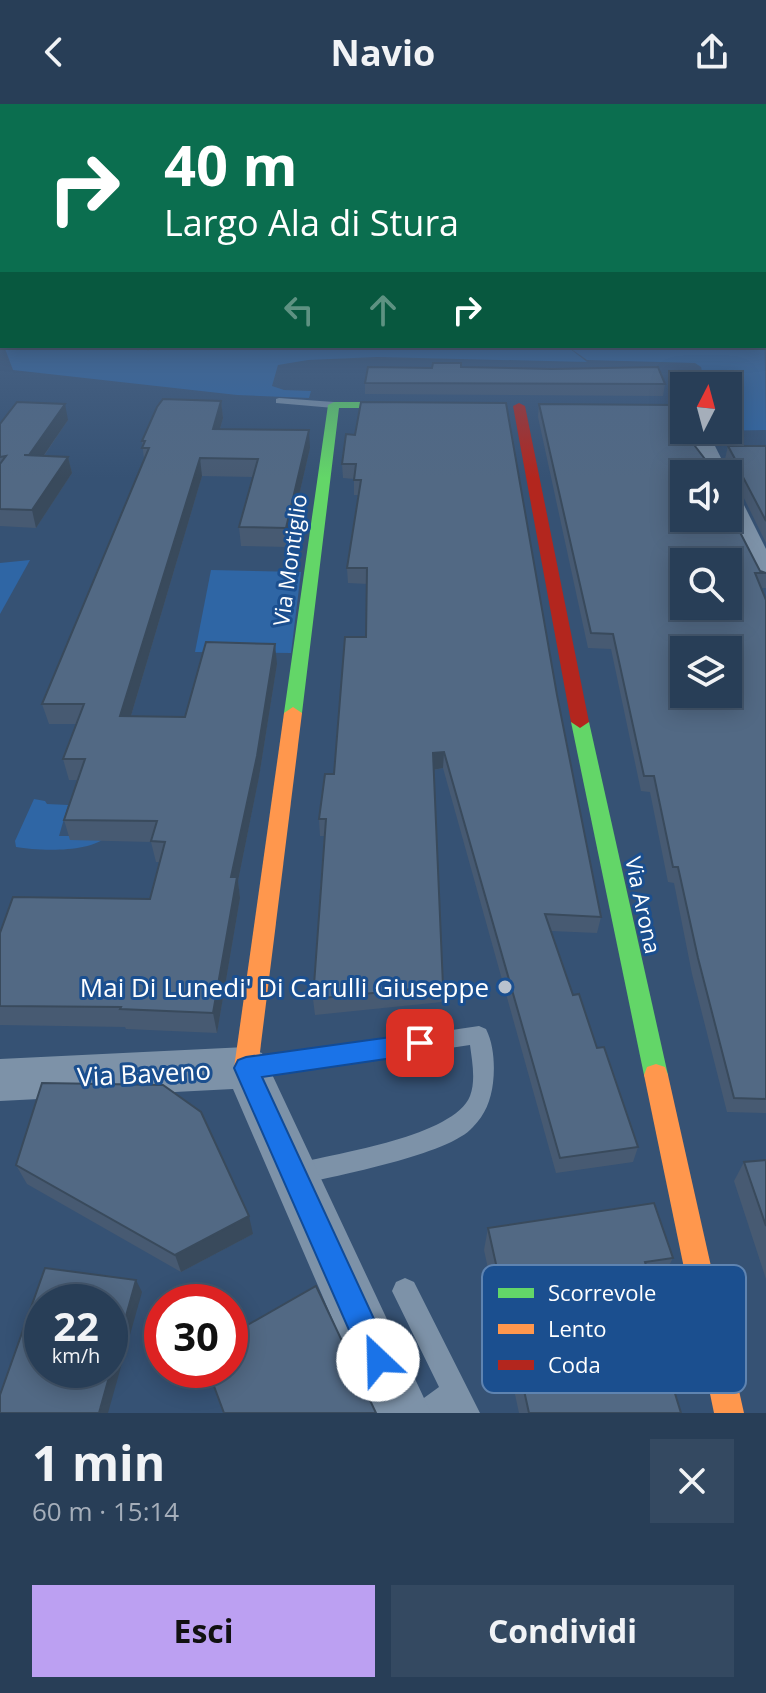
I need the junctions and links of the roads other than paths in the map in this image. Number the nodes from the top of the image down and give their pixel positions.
1 (279, 401) dead end
2 (334, 405) junction
3 (442, 405) edge
4 (519, 406) dead end
5 (742, 526) edge
6 (766, 577) edge
7 (246, 1068) junction
8 (0, 1080) edge
9 (295, 1174) junction
10 (697, 1265) edge
11 (405, 1291) dead end
12 (725, 1393) edge
13 (460, 1402) edge
14 (402, 1413) edge
15 (427, 1413) edge
16 (729, 1413) edge

1 - 2 lane
2 - 3 street
2 - 7 street, Via Montiglio
4 - 10 street, Via Arona
5 - 6 street
7 - 8 street, Via Baveno
7 - 9 street
7 - 9 lane
9 - 14 street
11 - 13 lane
12 - 16 street, Via Arona
13 - 15 lane

